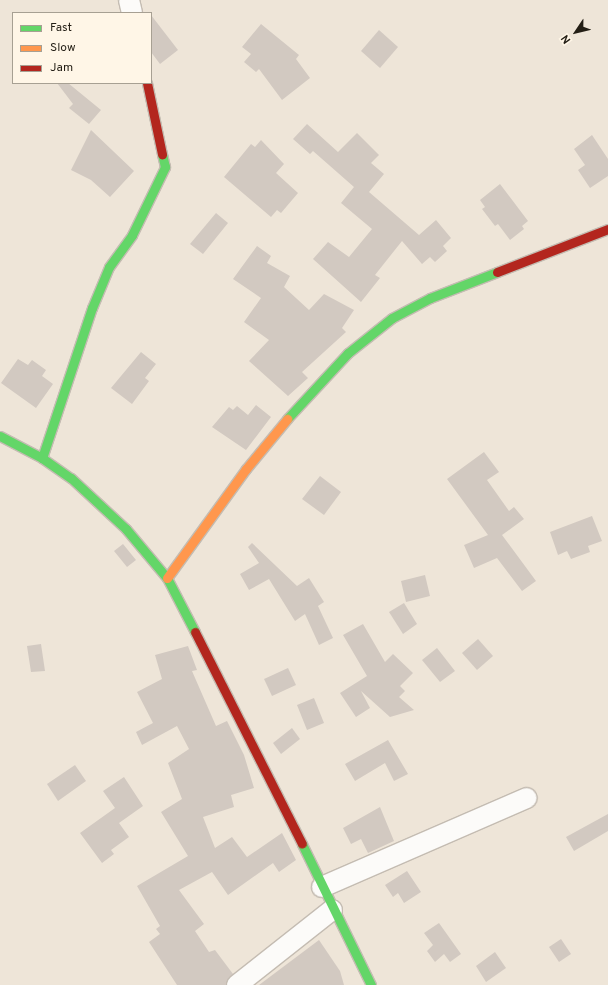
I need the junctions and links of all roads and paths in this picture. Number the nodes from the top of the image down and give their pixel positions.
1 (129, 0) edge
2 (132, 12) edge
3 (147, 84) edge
4 (608, 229) edge
5 (0, 436) edge
6 (42, 458) junction
7 (167, 578) junction
8 (526, 798) dead end
9 (322, 887) junction
10 (332, 910) junction
11 (237, 985) edge
12 (371, 985) edge

1 - 2 street
3 - 6 street
4 - 7 street
5 - 6 street
6 - 7 street
7 - 9 street
8 - 9 street
9 - 10 street
10 - 11 street
10 - 12 street

